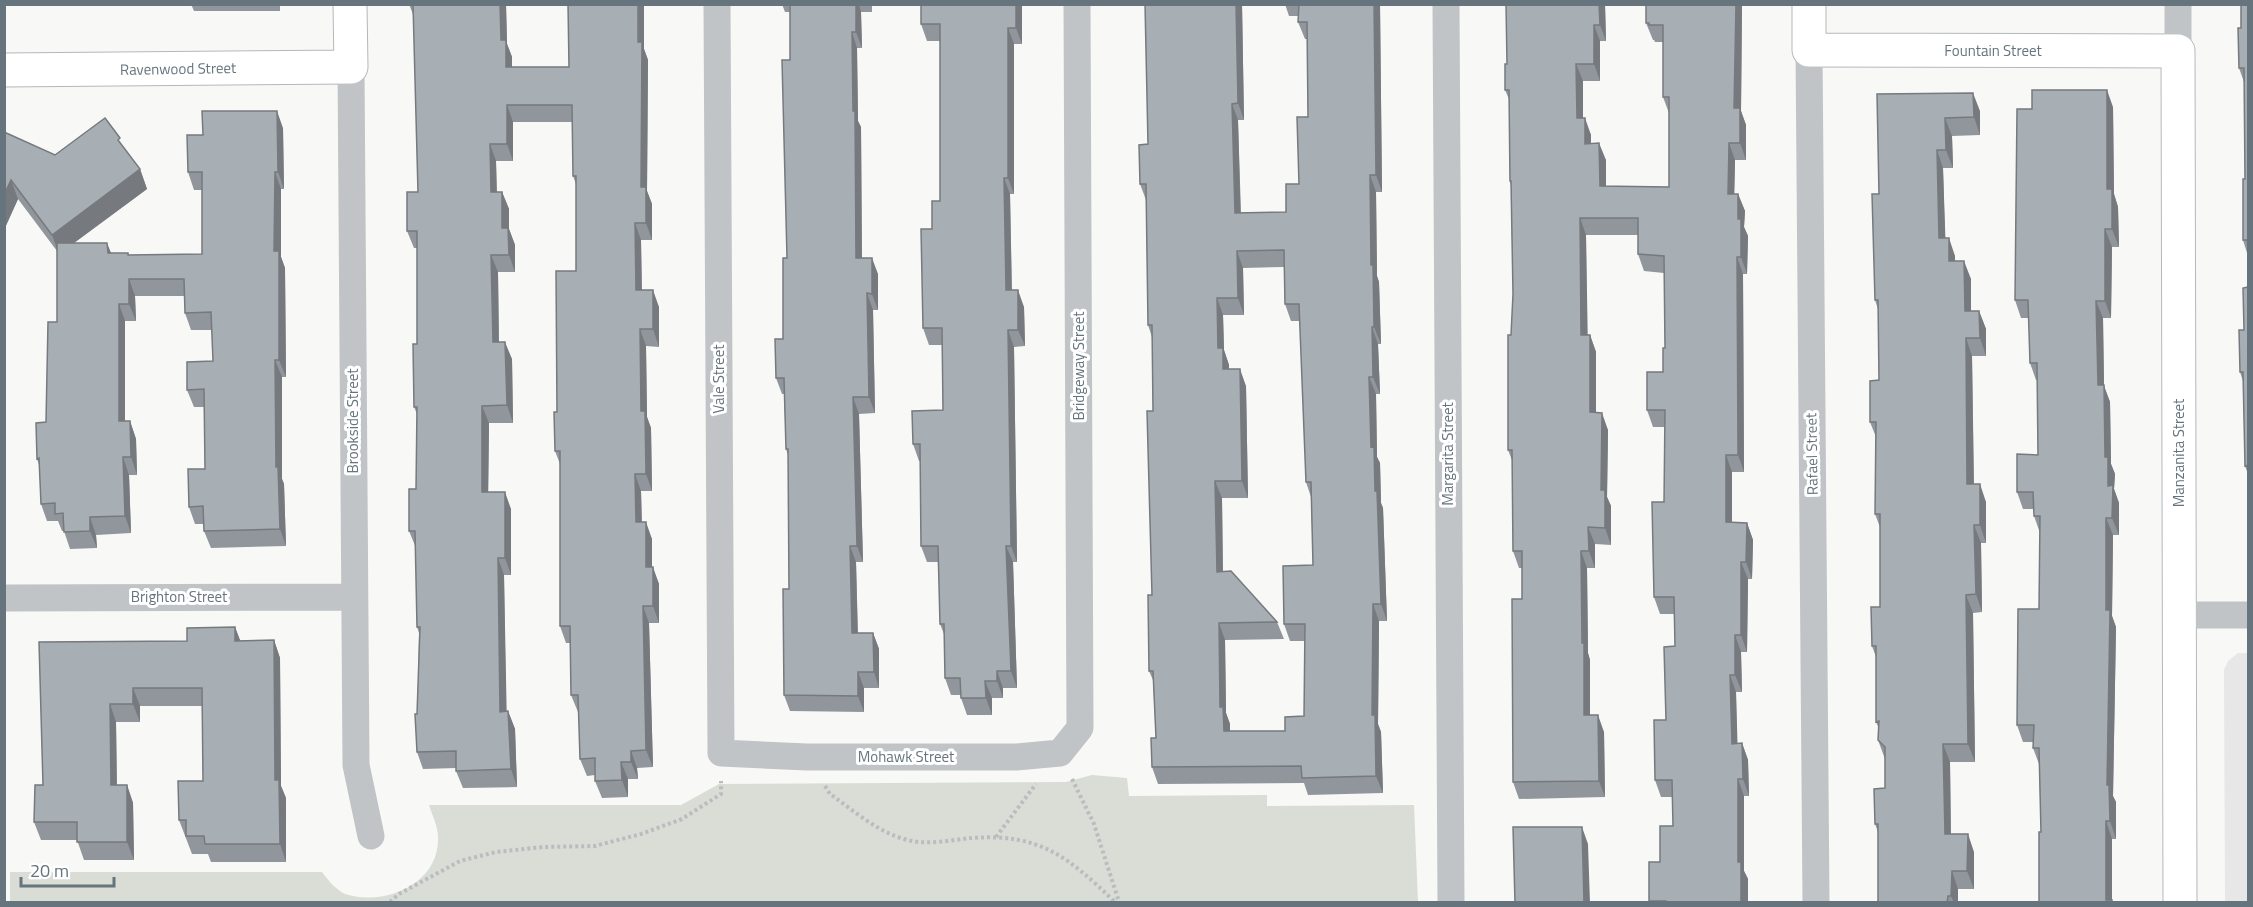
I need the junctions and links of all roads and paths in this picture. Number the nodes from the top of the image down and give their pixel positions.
1 (351, 4) edge
2 (717, 4) edge
3 (1077, 4) edge
4 (1446, 4) edge
5 (1809, 4) edge
6 (2178, 4) edge
7 (1809, 50) junction
8 (2178, 51) junction
9 (351, 67) junction
10 (4, 70) edge
11 (354, 597) junction
12 (4, 598) edge
13 (2180, 615) junction
14 (2248, 615) edge
15 (721, 753) junction
16 (1060, 753) junction
17 (807, 757) junction
18 (371, 836) dead end
19 (995, 838) junction
20 (390, 903) edge
21 (1117, 903) edge
22 (1451, 903) edge
23 (1816, 903) edge
24 (2180, 903) edge

1 - 9 street, Brookside Street
2 - 15 street, Vale Street
3 - 16 street, Bridgeway Street
4 - 22 street, Margarita Street
5 - 7 street, Rafael Street
6 - 8 street, Manzanita Street
7 - 8 street, Fountain Street
7 - 23 street, Rafael Street
8 - 13 street, Manzanita Street
9 - 10 street, Ravenwood Street
9 - 11 street, Brookside Street
11 - 12 street, Brighton Street
11 - 18 street, Brookside Street
13 - 14 street
13 - 24 street, Manzanita Street
15 - 17 street, Mohawk Street
15 - 20 path
16 - 17 street, Mohawk Street
16 - 19 path
16 - 21 path
17 - 19 path
19 - 21 path

